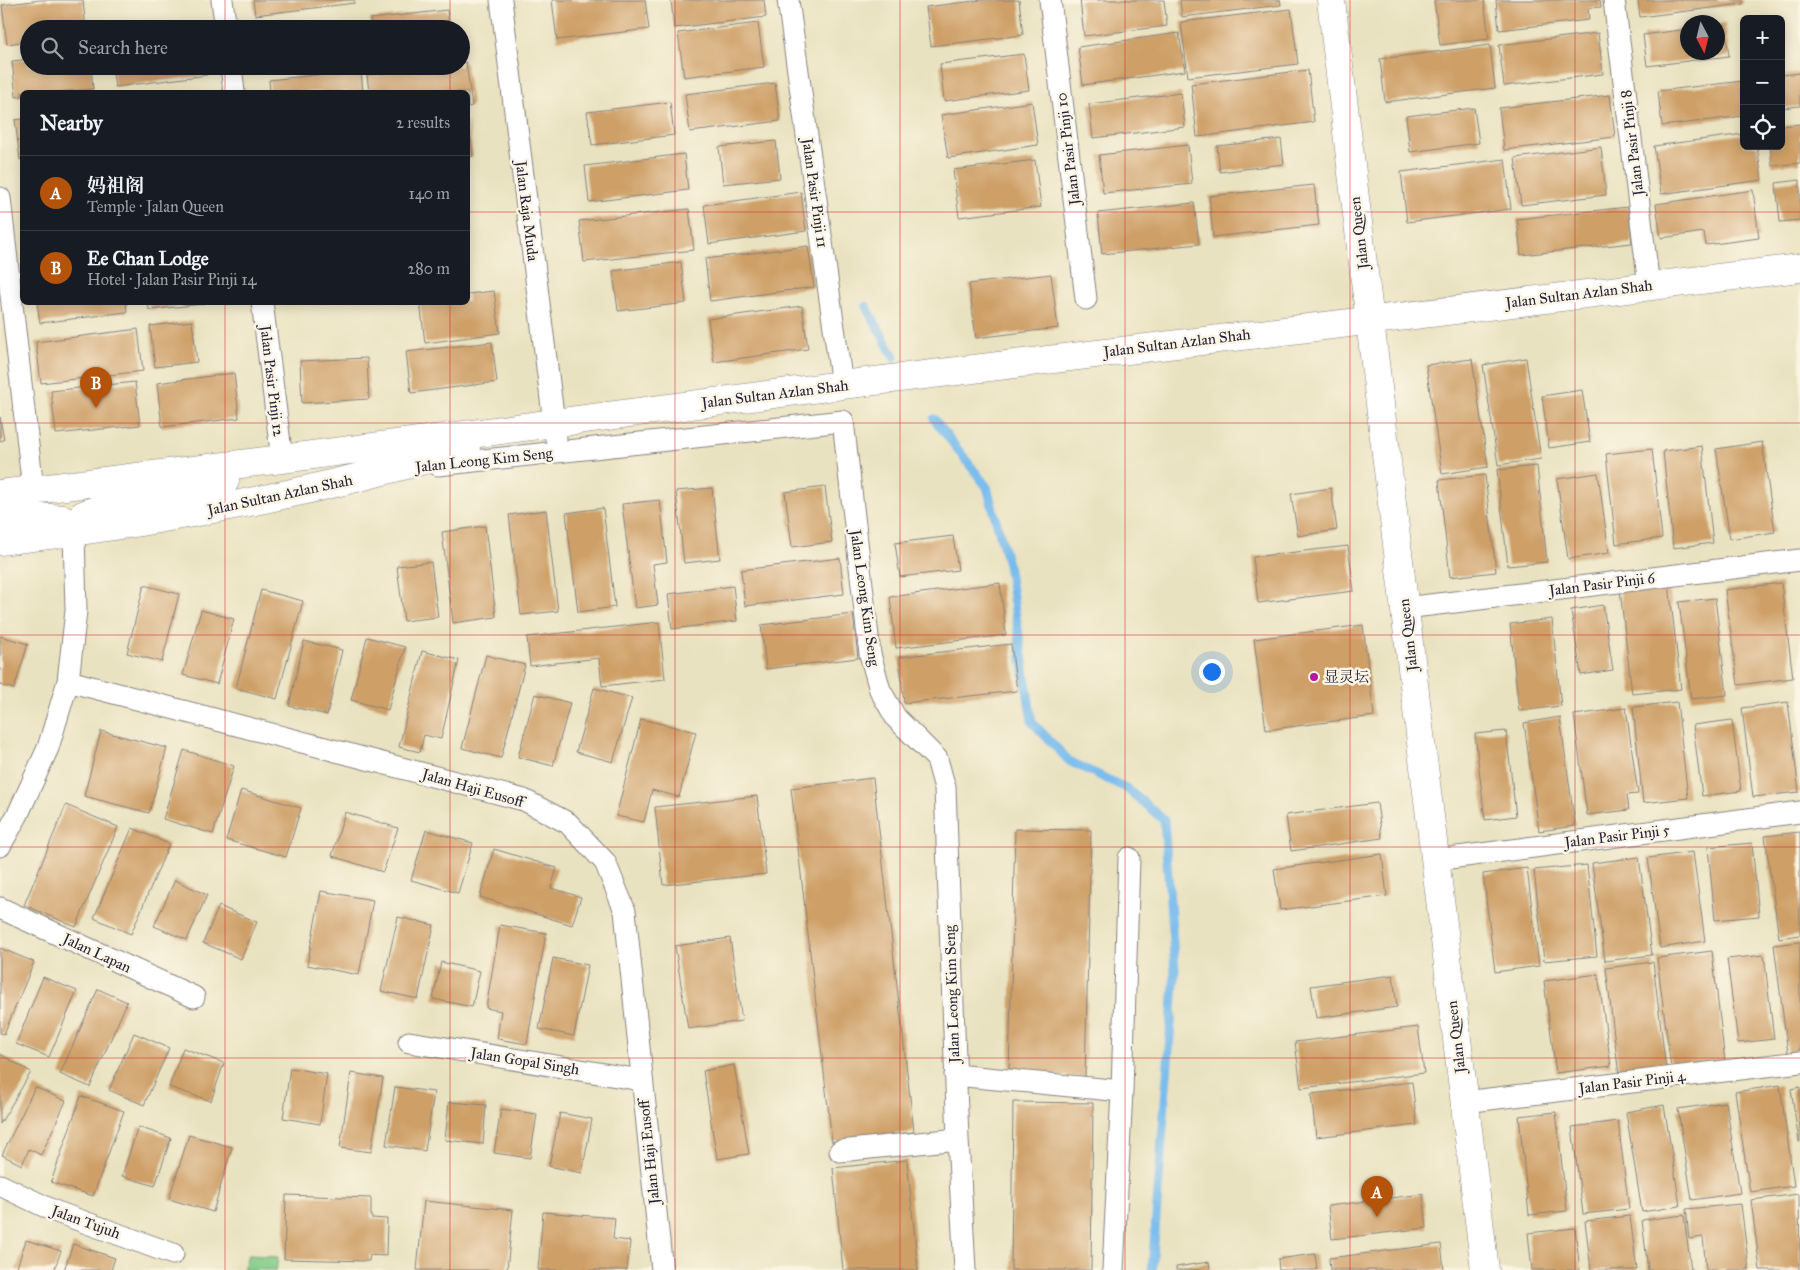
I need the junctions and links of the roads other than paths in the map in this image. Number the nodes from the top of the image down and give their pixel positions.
1 (222, 0) edge
2 (501, 0) edge
3 (788, 0) edge
4 (1050, 0) edge
5 (1330, 0) edge
6 (1614, 0) edge
7 (225, 20) edge
8 (232, 75) edge
9 (234, 90) edge
10 (0, 198) edge
11 (1800, 268) edge
12 (1649, 286) junction
13 (1086, 299) dead end
14 (262, 305) edge
15 (1370, 319) junction
16 (842, 385) junction
17 (554, 422) junction
18 (557, 452) junction
19 (282, 459) junction
20 (388, 471) junction
21 (34, 489) junction
22 (0, 494) edge
23 (0, 520) edge
24 (74, 533) junction
25 (0, 541) edge
26 (1800, 560) edge
27 (1404, 608) junction
28 (68, 681) junction
29 (1800, 812) edge
30 (0, 846) edge
31 (1129, 858) dead end
32 (1435, 860) junction
33 (0, 908) edge
34 (194, 997) dead end
35 (409, 1042) dead end
36 (1800, 1062) edge
37 (955, 1075) junction
38 (641, 1080) junction
39 (1122, 1091) junction
40 (1464, 1102) junction
41 (958, 1140) junction
42 (840, 1151) dead end
43 (0, 1185) edge
44 (173, 1254) dead end
45 (662, 1270) edge
46 (965, 1270) edge
47 (1112, 1270) edge
48 (1485, 1270) edge

1 - 7 street
2 - 17 street, Jalan Raja Muda
3 - 16 street, Jalan Pasir Pinji 11
4 - 13 street, Jalan Pasir Pinji 10
5 - 15 main road, Jalan Queen
6 - 12 street, Jalan Pasir Pinji 8
8 - 9 street
10 - 21 street
11 - 12 main road, Jalan Sultan Azlan Shah
12 - 15 main road, Jalan Sultan Azlan Shah
14 - 19 street, Jalan Pasir Pinji 12
15 - 16 main road, Jalan Sultan Azlan Shah
15 - 27 main road, Jalan Queen
16 - 17 main road, Jalan Sultan Azlan Shah
17 - 18 street, Jalan Raja Muda
17 - 19 main road, Jalan Sultan Azlan Shah
17 - 20 main road, Jalan Sultan Azlan Shah
18 - 20 street, Jalan Leong Kim Seng
18 - 37 street, Jalan Leong Kim Seng
19 - 21 main road, Jalan Sultan Azlan Shah
19 - 24 main road
20 - 24 main road, Jalan Sultan Azlan Shah
21 - 22 main road, Jalan Sultan Azlan Shah
23 - 24 main road
24 - 25 main road, Jalan Sultan Azlan Shah
24 - 28 street
26 - 27 street, Jalan Pasir Pinji 6
27 - 32 main road, Jalan Queen
28 - 30 street
28 - 38 street, Jalan Haji Eusoff
29 - 32 street, Jalan Pasir Pinji 5
31 - 39 street
32 - 40 main road, Jalan Queen
33 - 34 street, Jalan Lapan
35 - 38 street, Jalan Gopal Singh
36 - 40 street, Jalan Pasir Pinji 4
37 - 39 street
37 - 41 street, Jalan Leong Kim Seng
38 - 45 street, Jalan Haji Eusoff
39 - 47 street
40 - 48 main road, Jalan Queen
41 - 42 street
41 - 46 street, Jalan Leong Kim Seng
43 - 44 street, Jalan Tujuh

